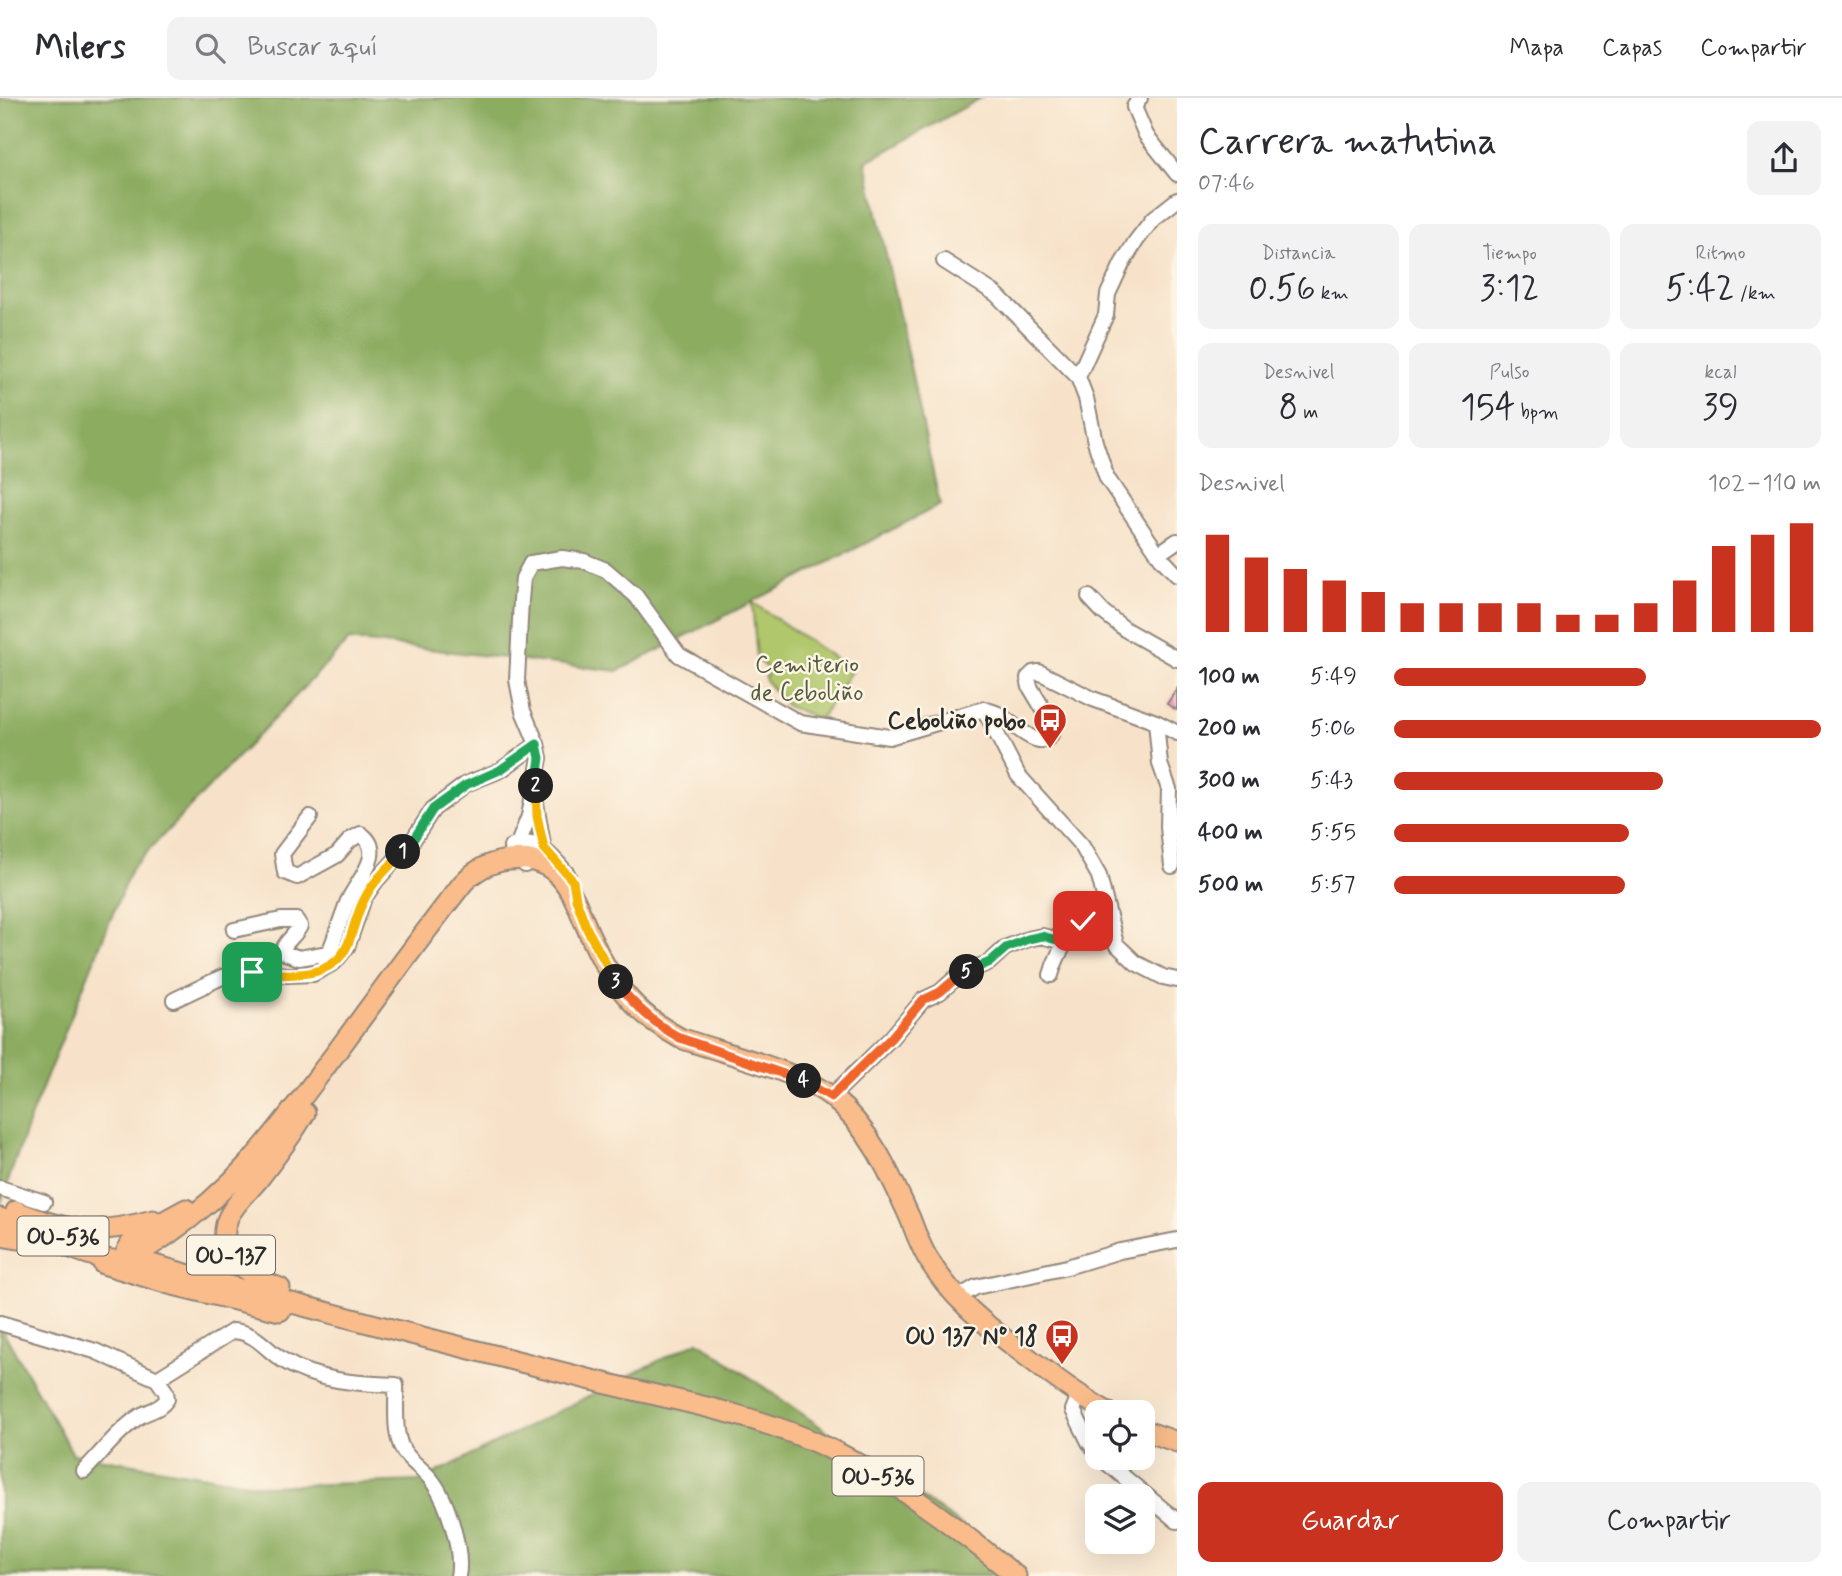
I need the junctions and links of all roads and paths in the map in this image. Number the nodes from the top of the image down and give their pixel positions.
1 (1140, 98) edge
2 (1177, 174) edge
3 (1177, 200) edge
4 (944, 261) dead end
5 (1078, 377) junction
6 (1177, 541) edge
7 (1158, 554) junction
8 (1177, 575) edge
9 (1089, 597) dead end
10 (1177, 659) edge
11 (984, 709) junction
12 (1168, 728) edge
13 (537, 744) junction
14 (536, 787) junction
15 (310, 817) dead end
16 (531, 856) junction
17 (1172, 866) dead end
18 (487, 871) junction
19 (552, 883) junction
20 (1104, 903) junction
21 (587, 929) junction
22 (234, 930) dead end
23 (1064, 942) junction
24 (332, 957) junction
25 (1051, 975) dead end
26 (1177, 980) edge
27 (174, 1000) dead end
28 (331, 1059) junction
29 (831, 1097) junction
30 (0, 1188) edge
31 (224, 1191) junction
32 (44, 1202) dead end
33 (0, 1207) edge
34 (175, 1214) junction
35 (0, 1218) edge
36 (0, 1227) edge
37 (0, 1236) edge
38 (48, 1238) junction
39 (28, 1239) junction
40 (1177, 1240) edge
41 (129, 1257) junction
42 (957, 1298) junction
43 (274, 1310) junction
44 (0, 1323) edge
45 (440, 1342) junction
46 (157, 1379) junction
47 (1079, 1395) junction
48 (1088, 1400) edge
49 (719, 1418) junction
50 (1085, 1434) edge
51 (1155, 1434) edge
52 (1177, 1442) edge
53 (1115, 1470) edge
54 (84, 1471) dead end
55 (1177, 1521) edge
56 (458, 1576) edge
57 (996, 1576) edge
58 (1016, 1576) edge

1 - 2 street
3 - 5 street
4 - 5 street
5 - 7 street
6 - 7 street
7 - 8 street
9 - 10 street
11 - 12 street
11 - 13 street
11 - 20 street
12 - 17 street
13 - 14 street
13 - 24 street
14 - 16 street
14 - 16 street
15 - 24 street
16 - 18 main road, OU-137
16 - 19 street
16 - 21 main road, OU-137
18 - 19 main road, OU-137
18 - 28 main road, OU-137
19 - 21 main road, OU-137
20 - 23 street
20 - 26 street
21 - 29 main road, OU-137
22 - 24 street
23 - 25 street
23 - 29 street
24 - 27 street
28 - 31 main road, OU-137
28 - 45 main road, OU-137
29 - 42 main road, OU-137
30 - 32 street
31 - 34 main road, OU-137
31 - 41 main road, OU-137
33 - 34 main road, OU-137
33 - 41 main road, OU-536
34 - 41 main road, OU-137
35 - 38 main road, OU-137
36 - 39 main road, OU-536
37 - 39 main road
38 - 39 main road
38 - 41 main road, OU-137
39 - 43 main road, OU-536
40 - 42 street
41 - 43 main road, OU-137
41 - 45 main road, OU-536
42 - 47 main road, OU-137
43 - 45 main road, OU-536
44 - 46 street
45 - 49 main road, OU-536
45 - 49 main road, OU-536
46 - 54 street
46 - 56 street
47 - 48 main road, OU-137
47 - 50 street
49 - 57 main road, OU-536
49 - 58 main road, OU-536
51 - 52 main road
53 - 55 street

